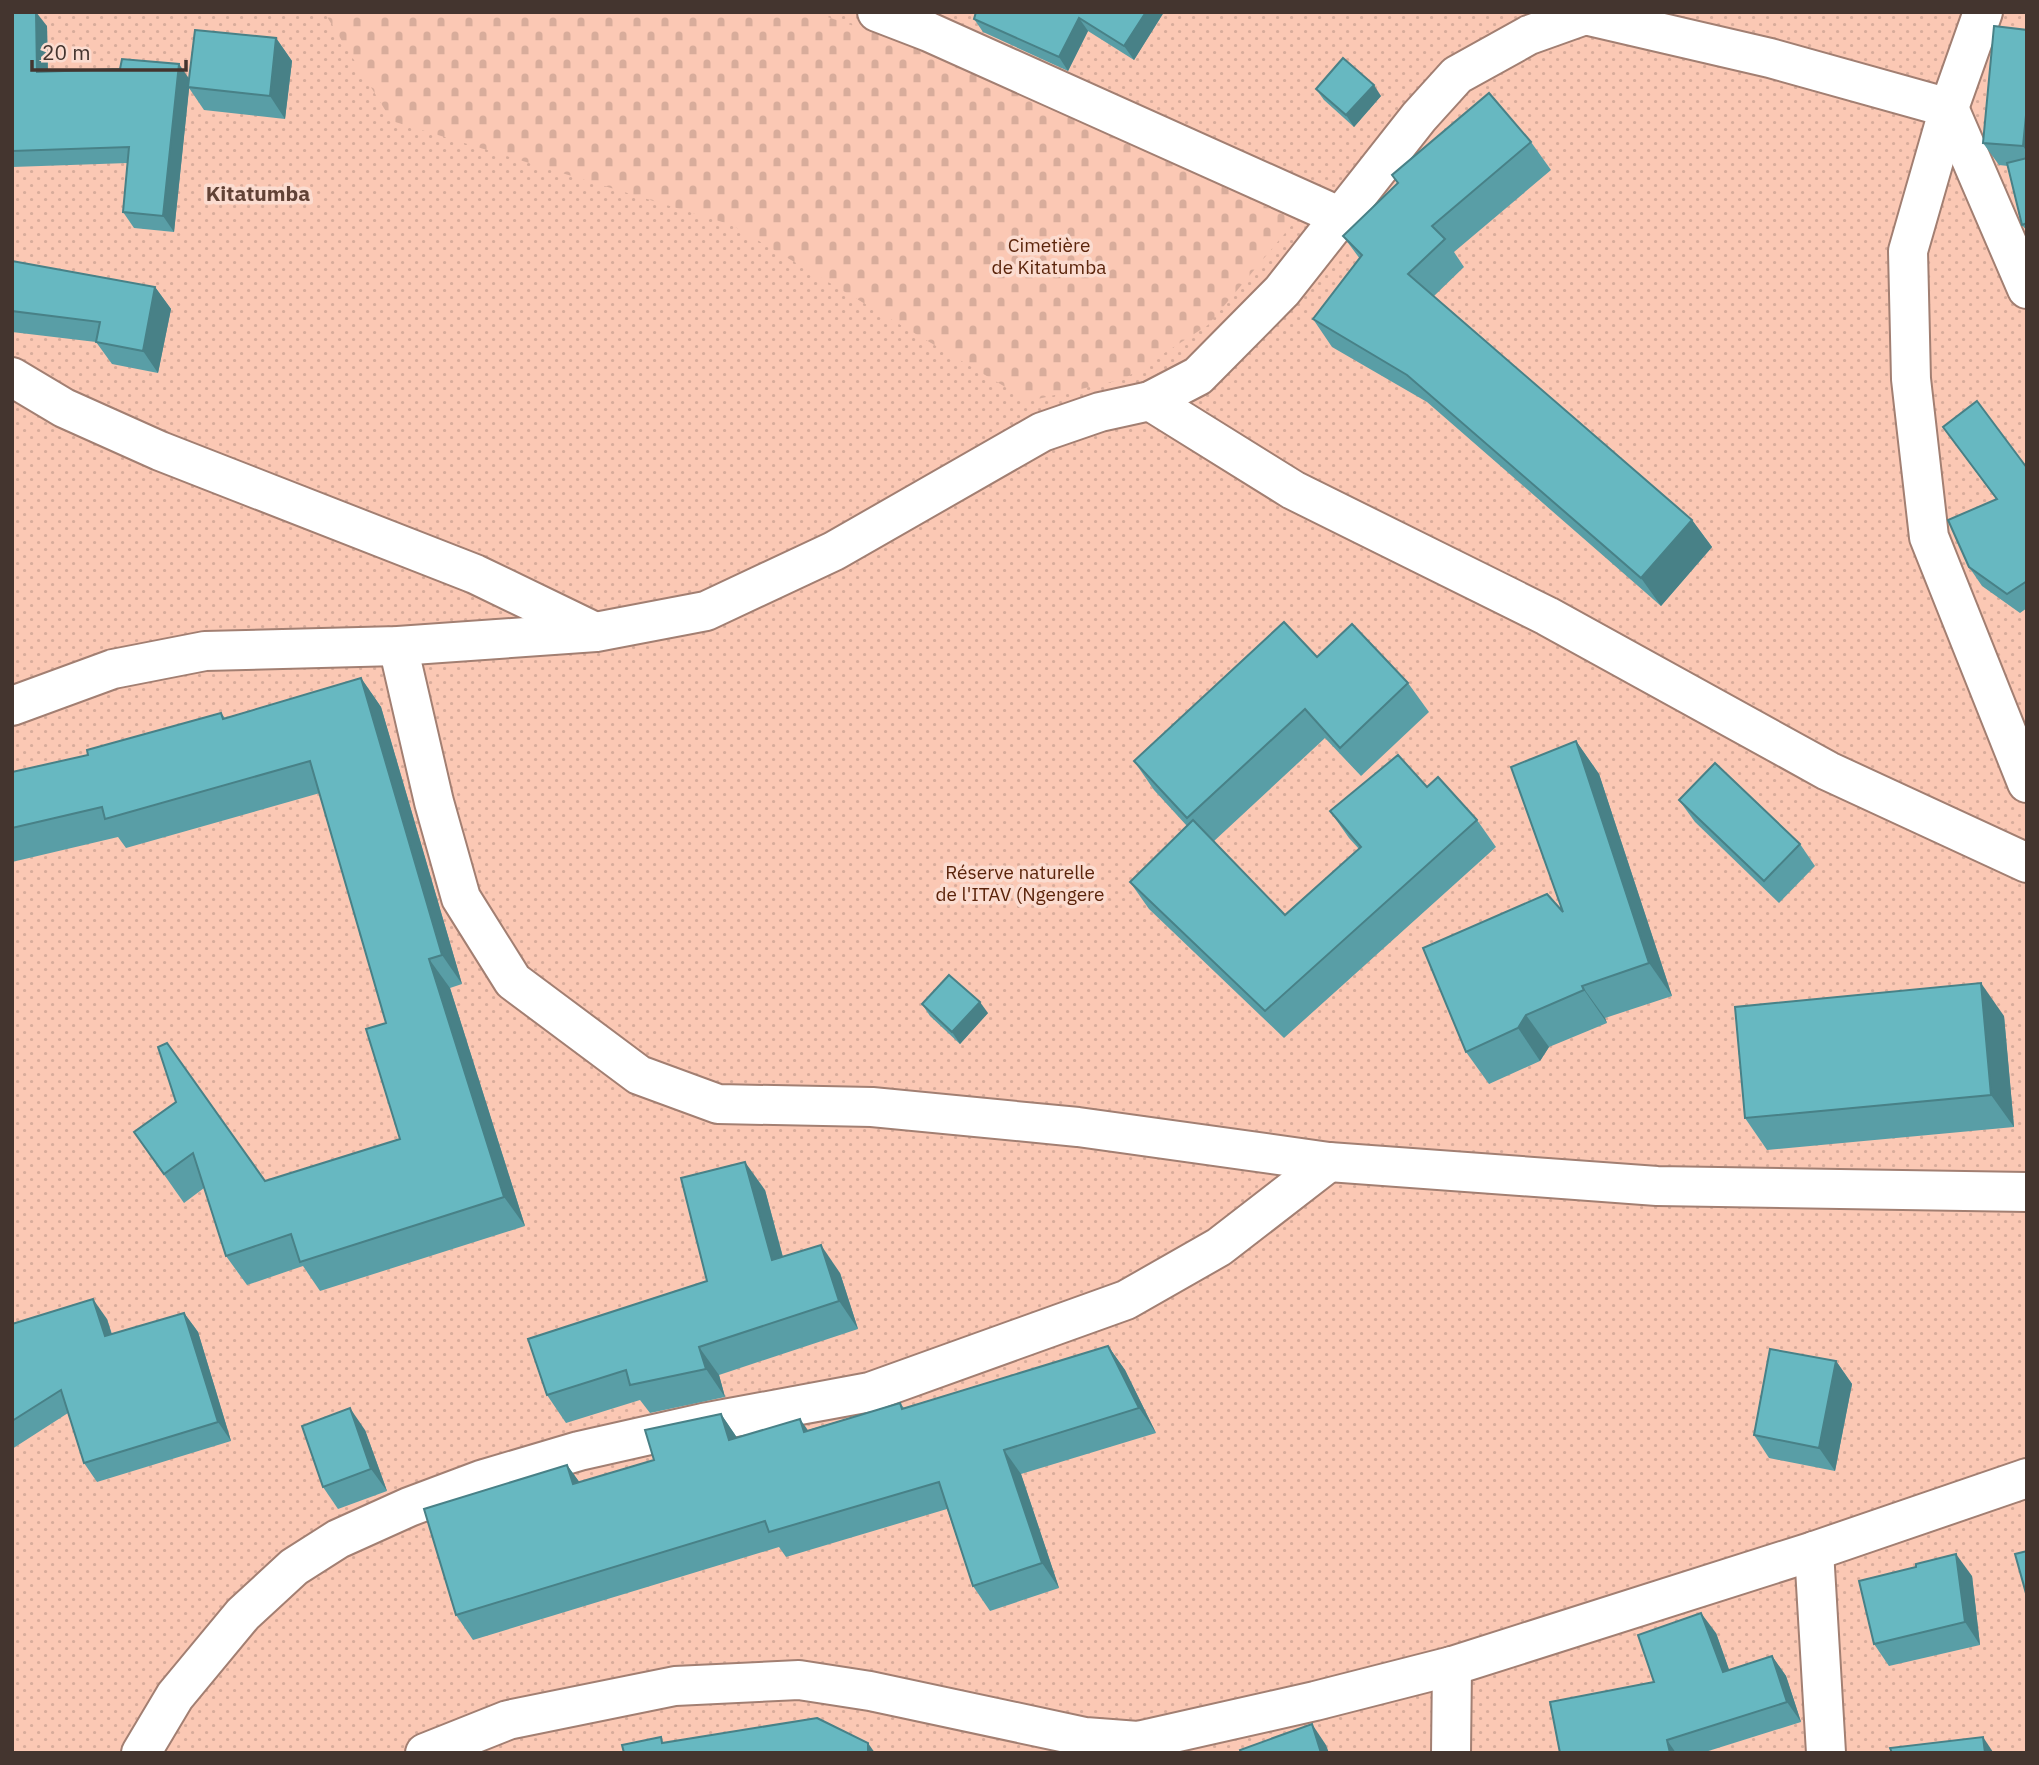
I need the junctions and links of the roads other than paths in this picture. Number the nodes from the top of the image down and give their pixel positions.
1 (877, 12) edge
2 (1983, 12) edge
3 (1582, 14) edge
4 (933, 22) edge
5 (1949, 108) junction
6 (1341, 217) junction
7 (2027, 289) edge
8 (12, 377) edge
9 (1150, 401) junction
10 (596, 632) junction
11 (398, 646) junction
12 (12, 706) edge
13 (2027, 783) edge
14 (2027, 863) edge
15 (1329, 1162) junction
16 (2027, 1192) edge
17 (2027, 1478) edge
18 (1814, 1551) junction
19 (1452, 1666) junction
20 (1085, 1745) edge
21 (141, 1753) edge
22 (425, 1753) edge
23 (1451, 1753) edge
24 (1826, 1753) edge

1 - 4 street
2 - 5 street
3 - 5 street
3 - 6 street
4 - 6 street
5 - 7 street
5 - 13 street
6 - 9 street
8 - 10 street
9 - 10 street
9 - 14 street
10 - 11 street
11 - 12 street
11 - 15 street
15 - 16 street
15 - 21 street
17 - 18 street
18 - 19 street
18 - 24 street
19 - 20 street
19 - 23 street
20 - 22 street

